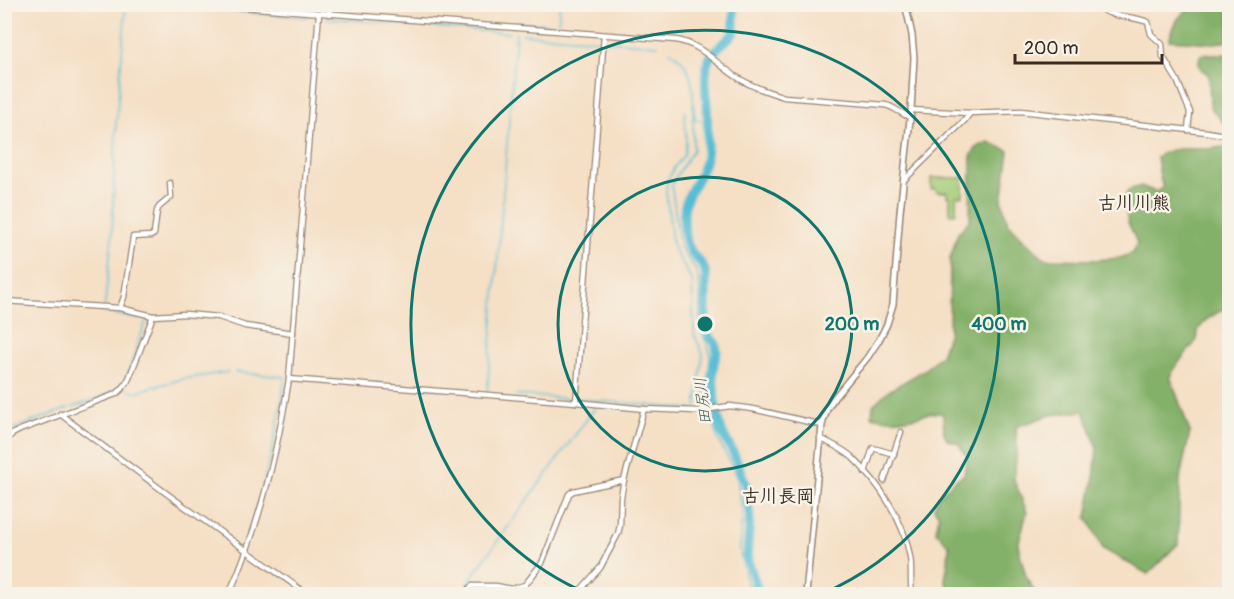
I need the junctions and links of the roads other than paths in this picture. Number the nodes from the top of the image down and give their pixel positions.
1 (204, 4) edge
2 (330, 4) edge
3 (904, 4) edge
4 (1095, 4) edge
5 (319, 14) junction
6 (329, 14) junction
7 (604, 35) junction
8 (970, 112) junction
9 (910, 113) junction
10 (1188, 130) junction
11 (1230, 136) edge
12 (903, 181) junction
13 (170, 183) dead end
14 (4, 301) edge
15 (120, 308) junction
16 (153, 316) junction
17 (293, 333) junction
18 (289, 379) junction
19 (576, 402) junction
20 (644, 409) junction
21 (60, 414) junction
22 (822, 425) junction
23 (901, 432) dead end
24 (820, 438) junction
25 (4, 443) edge
26 (894, 454) junction
27 (866, 472) junction
28 (624, 480) junction
29 (884, 481) dead end
30 (246, 551) junction
31 (229, 594) edge
32 (307, 594) edge
33 (468, 594) edge
34 (577, 594) edge
35 (806, 594) edge
36 (912, 594) edge

1 - 5 street
2 - 6 street
3 - 9 street
4 - 10 street
5 - 6 street
5 - 17 street
6 - 7 street
7 - 9 street
7 - 19 street
8 - 9 street
8 - 10 street
8 - 12 street
9 - 12 street
10 - 11 street
12 - 22 street
13 - 15 street
14 - 15 street
15 - 16 street
16 - 17 street
16 - 21 street
17 - 18 street
18 - 19 street
18 - 30 street
19 - 20 street
20 - 22 street
20 - 28 street
21 - 25 street
21 - 30 street
22 - 24 street
23 - 26 street
24 - 27 street
24 - 35 street
26 - 27 street
26 - 29 street
27 - 36 street
28 - 33 street
28 - 34 street
30 - 31 street
30 - 32 street

